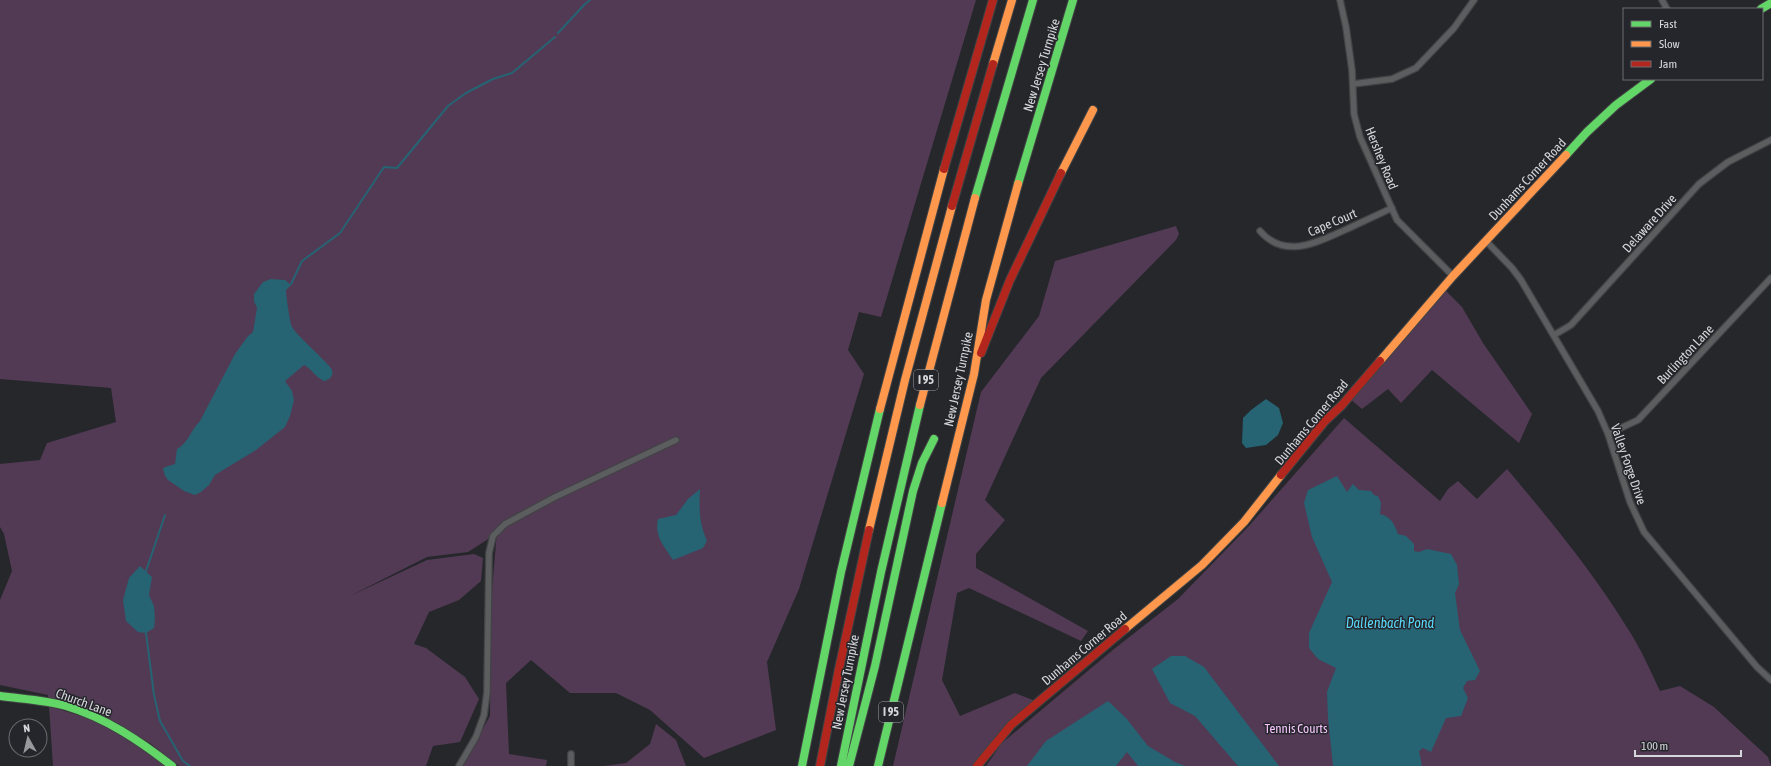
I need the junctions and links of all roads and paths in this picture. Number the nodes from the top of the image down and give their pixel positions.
1 (993, 0) edge
2 (1012, 0) edge
3 (1033, 0) edge
4 (1073, 0) edge
5 (1340, 0) edge
6 (1474, 0) edge
7 (1650, 80) edge
8 (1353, 84) junction
9 (1093, 110) dead end
10 (1771, 140) edge
11 (1392, 208) junction
12 (1260, 231) dead end
13 (1486, 241) junction
14 (1453, 276) junction
15 (1771, 278) edge
16 (1554, 335) junction
17 (974, 374) junction
18 (1608, 434) junction
19 (934, 439) dead end
20 (676, 440) dead end
21 (1771, 680) edge
22 (0, 696) edge
23 (571, 754) dead end
24 (172, 766) edge
25 (459, 766) edge
26 (571, 766) edge
27 (802, 766) edge
28 (820, 766) edge
29 (841, 766) edge
30 (849, 766) edge
31 (878, 766) edge
32 (977, 766) edge

1 - 27 main road, New Jersey Turnpike
2 - 28 main road, New Jersey Turnpike / I 95
3 - 29 main road, New Jersey Turnpike / I 95
4 - 17 main road, New Jersey Turnpike / I 95
5 - 8 street, Hershey Road
6 - 8 street
7 - 13 main road, Dunhams Corner Road
8 - 11 street, Hershey Road
9 - 17 main road
10 - 16 street, Delaware Drive
11 - 12 street, Cape Court
11 - 14 street, Hershey Road
13 - 14 main road, Dunhams Corner Road
13 - 16 street, Valley Forge Drive
14 - 32 main road, Dunhams Corner Road
15 - 18 street, Burlington Lane
16 - 18 street, Valley Forge Drive
17 - 31 main road, New Jersey Turnpike / I 95
18 - 21 street, Valley Forge Drive
19 - 30 main road
20 - 25 street
22 - 24 main road, Church Lane
23 - 26 street

